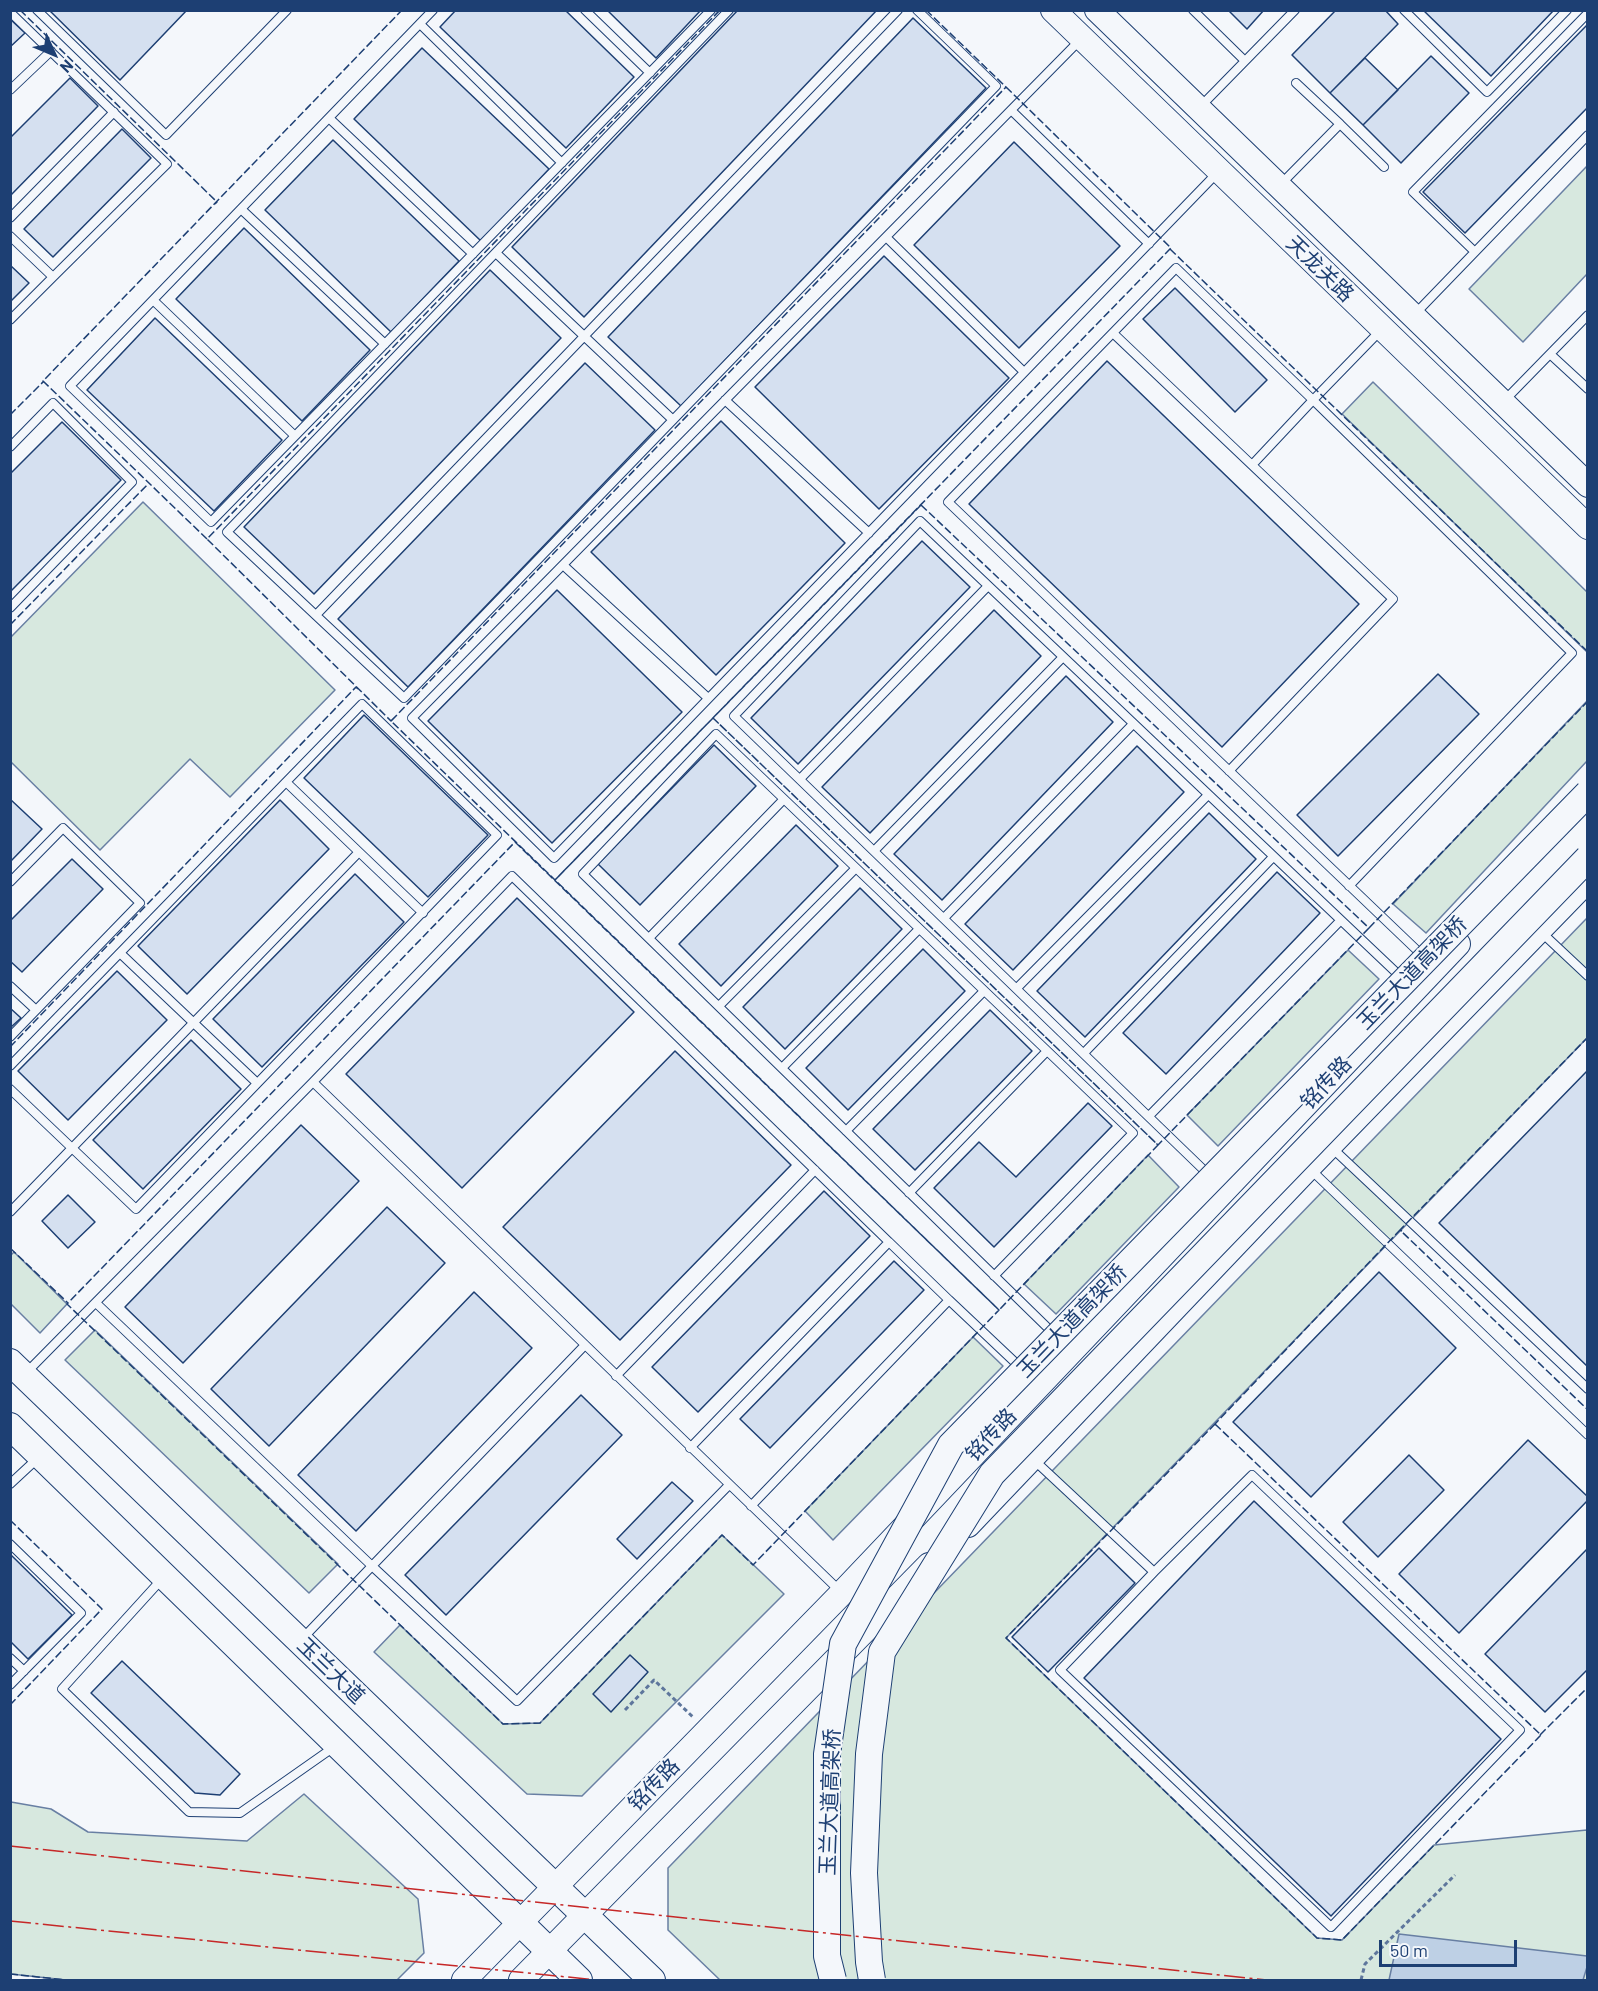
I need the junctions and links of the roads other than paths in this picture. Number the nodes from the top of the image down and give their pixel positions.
1 (37, 10) edge
2 (287, 10) edge
3 (433, 10) edge
4 (585, 10) edge
5 (711, 10) edge
6 (729, 10) edge
7 (898, 10) edge
8 (917, 10) edge
9 (1053, 10) edge
10 (1097, 10) edge
11 (1193, 10) edge
12 (1295, 10) edge
13 (1404, 10) edge
14 (1567, 10) edge
15 (10, 12) edge
16 (1587, 13) edge
17 (420, 24) junction
18 (1082, 38) junction
19 (51, 51) junction
20 (1245, 61) junction
21 (650, 73) junction
22 (1296, 83) dead end
23 (10, 90) edge
24 (1198, 109) junction
25 (1011, 110) junction
26 (114, 112) junction
27 (329, 118) junction
28 (1340, 124) junction
29 (1587, 135) edge
30 (562, 163) junction
31 (1384, 167) dead end
32 (1219, 171) junction
33 (1278, 186) junction
34 (241, 209) junction
35 (10, 218) edge
36 (10, 236) edge
37 (886, 237) junction
38 (1149, 244) junction
39 (1475, 252) junction
40 (496, 253) junction
41 (473, 254) junction
42 (53, 277) junction
43 (153, 300) junction
44 (1587, 315) edge
45 (1413, 316) junction
46 (10, 320) edge
47 (1382, 329) junction
48 (1113, 333) junction
49 (585, 335) junction
50 (385, 344) junction
51 (1550, 354) junction
52 (1024, 372) junction
53 (1587, 389) edge
54 (725, 400) junction
55 (1313, 400) junction
56 (1502, 403) junction
57 (673, 420) junction
58 (295, 436) junction
59 (10, 447) edge
60 (1252, 465) junction
61 (1587, 485) edge
62 (1587, 527) edge
63 (869, 533) junction
64 (563, 565) junction
65 (988, 586) junction
66 (10, 608) edge
67 (316, 615) junction
68 (1063, 657) junction
69 (708, 698) junction
70 (1133, 724) junction
71 (1229, 771) junction
72 (800, 779) junction
73 (286, 782) junction
74 (1587, 793) edge
75 (1208, 795) junction
76 (784, 799) junction
77 (1587, 807) edge
78 (874, 851) junction
79 (359, 852) junction
80 (1273, 857) junction
81 (1587, 858) edge
82 (856, 868) junction
83 (1587, 880) edge
84 (10, 882) edge
85 (1349, 886) junction
86 (423, 912) junction
87 (944, 918) junction
88 (1341, 920) junction
89 (920, 929) junction
90 (1539, 930) junction
91 (649, 938) junction
92 (120, 953) junction
93 (1435, 968) junction
94 (1587, 976) edge
95 (10, 986) edge
96 (1017, 988) junction
97 (1414, 990) junction
98 (984, 991) junction
99 (718, 1006) junction
100 (36, 1010) junction
101 (194, 1022) junction
102 (10, 1037) edge
103 (1047, 1051) junction
104 (1084, 1053) junction
105 (10, 1066) edge
106 (782, 1068) junction
107 (313, 1082) junction
108 (257, 1083) junction
109 (10, 1089) edge
110 (1149, 1116) junction
111 (846, 1131) junction
112 (1330, 1146) junction
113 (72, 1148) junction
114 (1308, 1168) junction
115 (815, 1170) junction
116 (1224, 1190) junction
117 (909, 1192) junction
118 (10, 1212) edge
119 (889, 1242) junction
120 (994, 1276) junction
121 (949, 1300) junction
122 (96, 1303) junction
123 (585, 1345) junction
124 (1071, 1351) junction
125 (17, 1369) edge
126 (616, 1376) junction
127 (1039, 1385) junction
128 (1587, 1389) edge
129 (10, 1426) edge
130 (1587, 1436) edge
131 (690, 1448) junction
132 (40, 1455) junction
133 (1032, 1457) junction
134 (10, 1484) edge
135 (729, 1485) junction
136 (751, 1506) junction
137 (10, 1544) edge
138 (372, 1566) junction
139 (1154, 1572) junction
140 (165, 1576) junction
141 (842, 1593) junction
142 (300, 1641) junction
143 (10, 1658) edge
144 (24, 1671) junction
145 (10, 1685) edge
146 (337, 1745) junction
147 (555, 1887) junction
148 (584, 1916) junction
149 (520, 1923) junction
150 (549, 1952) junction
151 (464, 1980) edge
152 (521, 1980) edge
153 (579, 1980) edge
154 (652, 1980) edge
155 (833, 1980) edge
156 (873, 1980) edge

1 - 2 lane
3 - 17 lane
4 - 21 lane
5 - 21 lane
6 - 40 lane
7 - 49 lane
8 - 57 lane
9 - 18 main road, 天龙关路
10 - 24 main road, 天龙关路
11 - 20 lane
12 - 20 lane
13 - 14 lane
15 - 19 lane
16 - 39 lane
17 - 27 lane
17 - 30 lane
18 - 25 lane
18 - 32 main road, 天龙关路
19 - 23 lane
19 - 26 lane
20 - 24 lane
21 - 30 lane
22 - 28 lane
24 - 33 main road, 天龙关路
25 - 37 lane
25 - 38 lane
26 - 35 lane
26 - 42 lane
27 - 34 lane
27 - 41 lane
28 - 31 lane
28 - 33 lane
29 - 39 lane
30 - 41 lane
32 - 38 lane
32 - 47 main road, 天龙关路
33 - 45 main road, 天龙关路
34 - 43 lane
34 - 50 lane
36 - 42 lane
37 - 52 lane
37 - 54 lane
38 - 52 lane
39 - 45 lane
40 - 49 lane
40 - 67 lane
41 - 50 lane
42 - 46 lane
43 - 58 lane
43 - 58 lane
44 - 51 lane
45 - 56 main road, 天龙关路
47 - 55 lane
47 - 62 main road, 天龙关路
48 - 55 lane
48 - 60 lane
48 - 71 lane
49 - 57 lane
49 - 67 lane
50 - 58 lane
51 - 53 lane
51 - 56 lane
52 - 63 lane
54 - 63 lane
54 - 64 lane
55 - 60 lane
55 - 85 lane
56 - 61 main road, 天龙关路
57 - 67 lane
59 - 66 lane
60 - 71 lane
63 - 69 lane
64 - 69 lane
64 - 69 lane
65 - 68 lane
65 - 72 lane
65 - 72 lane
68 - 70 lane
68 - 78 lane
70 - 75 lane
70 - 87 lane
71 - 85 lane
72 - 78 lane
73 - 79 lane
73 - 86 lane
73 - 92 lane
74 - 155 main road, 玉兰大道高架桥, bridge
75 - 80 lane
75 - 96 lane
76 - 82 lane
76 - 91 lane
76 - 91 lane
77 - 93 main road, 铭传路
78 - 87 lane
79 - 86 lane
79 - 101 lane
80 - 88 lane
80 - 104 lane
81 - 156 main road, 玉兰大道高架桥, bridge
82 - 89 lane
82 - 99 lane
83 - 90 main road, 铭传路
84 - 100 lane
85 - 93 lane
86 - 108 lane
87 - 96 lane
88 - 97 lane
88 - 110 lane
89 - 98 lane
89 - 106 lane
90 - 94 lane
90 - 112 main road, 铭传路
91 - 99 lane
92 - 101 lane
92 - 105 lane
93 - 97 main road, 铭传路
95 - 100 lane
96 - 104 lane
97 - 116 main road, 铭传路
98 - 103 lane
98 - 111 lane
99 - 106 lane
100 - 102 lane
101 - 108 lane
101 - 113 lane
103 - 117 lane
103 - 120 lane
104 - 110 lane
106 - 111 lane
107 - 115 lane
107 - 122 lane
107 - 123 lane
108 - 113 lane
109 - 113 lane
110 - 116 lane
111 - 117 lane
112 - 114 main road, 铭传路
112 - 128 lane
113 - 118 lane
114 - 130 lane
114 - 133 main road, 铭传路
115 - 119 lane
115 - 126 lane
116 - 124 main road, 铭传路
117 - 120 lane
119 - 121 lane
119 - 131 lane
120 - 124 lane
121 - 127 lane
121 - 136 lane
122 - 125 lane
122 - 138 lane
123 - 126 lane
123 - 138 lane
124 - 127 main road, 铭传路
125 - 142 main road, 玉兰大道
126 - 131 lane
127 - 141 main road, 铭传路
129 - 132 main road
131 - 135 lane
132 - 134 lane
132 - 140 main road
133 - 139 lane
133 - 148 main road, 铭传路
135 - 136 lane
135 - 138 lane
136 - 141 lane
137 - 144 lane
138 - 142 lane
139 - 139 lane
140 - 146 main road
140 - 146 lane
141 - 147 main road, 铭传路
142 - 147 main road, 玉兰大道
143 - 144 lane
144 - 145 lane
146 - 149 main road
147 - 148 main road, 玉兰大道
147 - 149 main road, 铭传路
148 - 150 main road, 铭传路
148 - 154 main road, 玉兰大道
149 - 150 main road
149 - 151 main road, 铭传路
150 - 152 main road, 铭传路
150 - 153 main road

